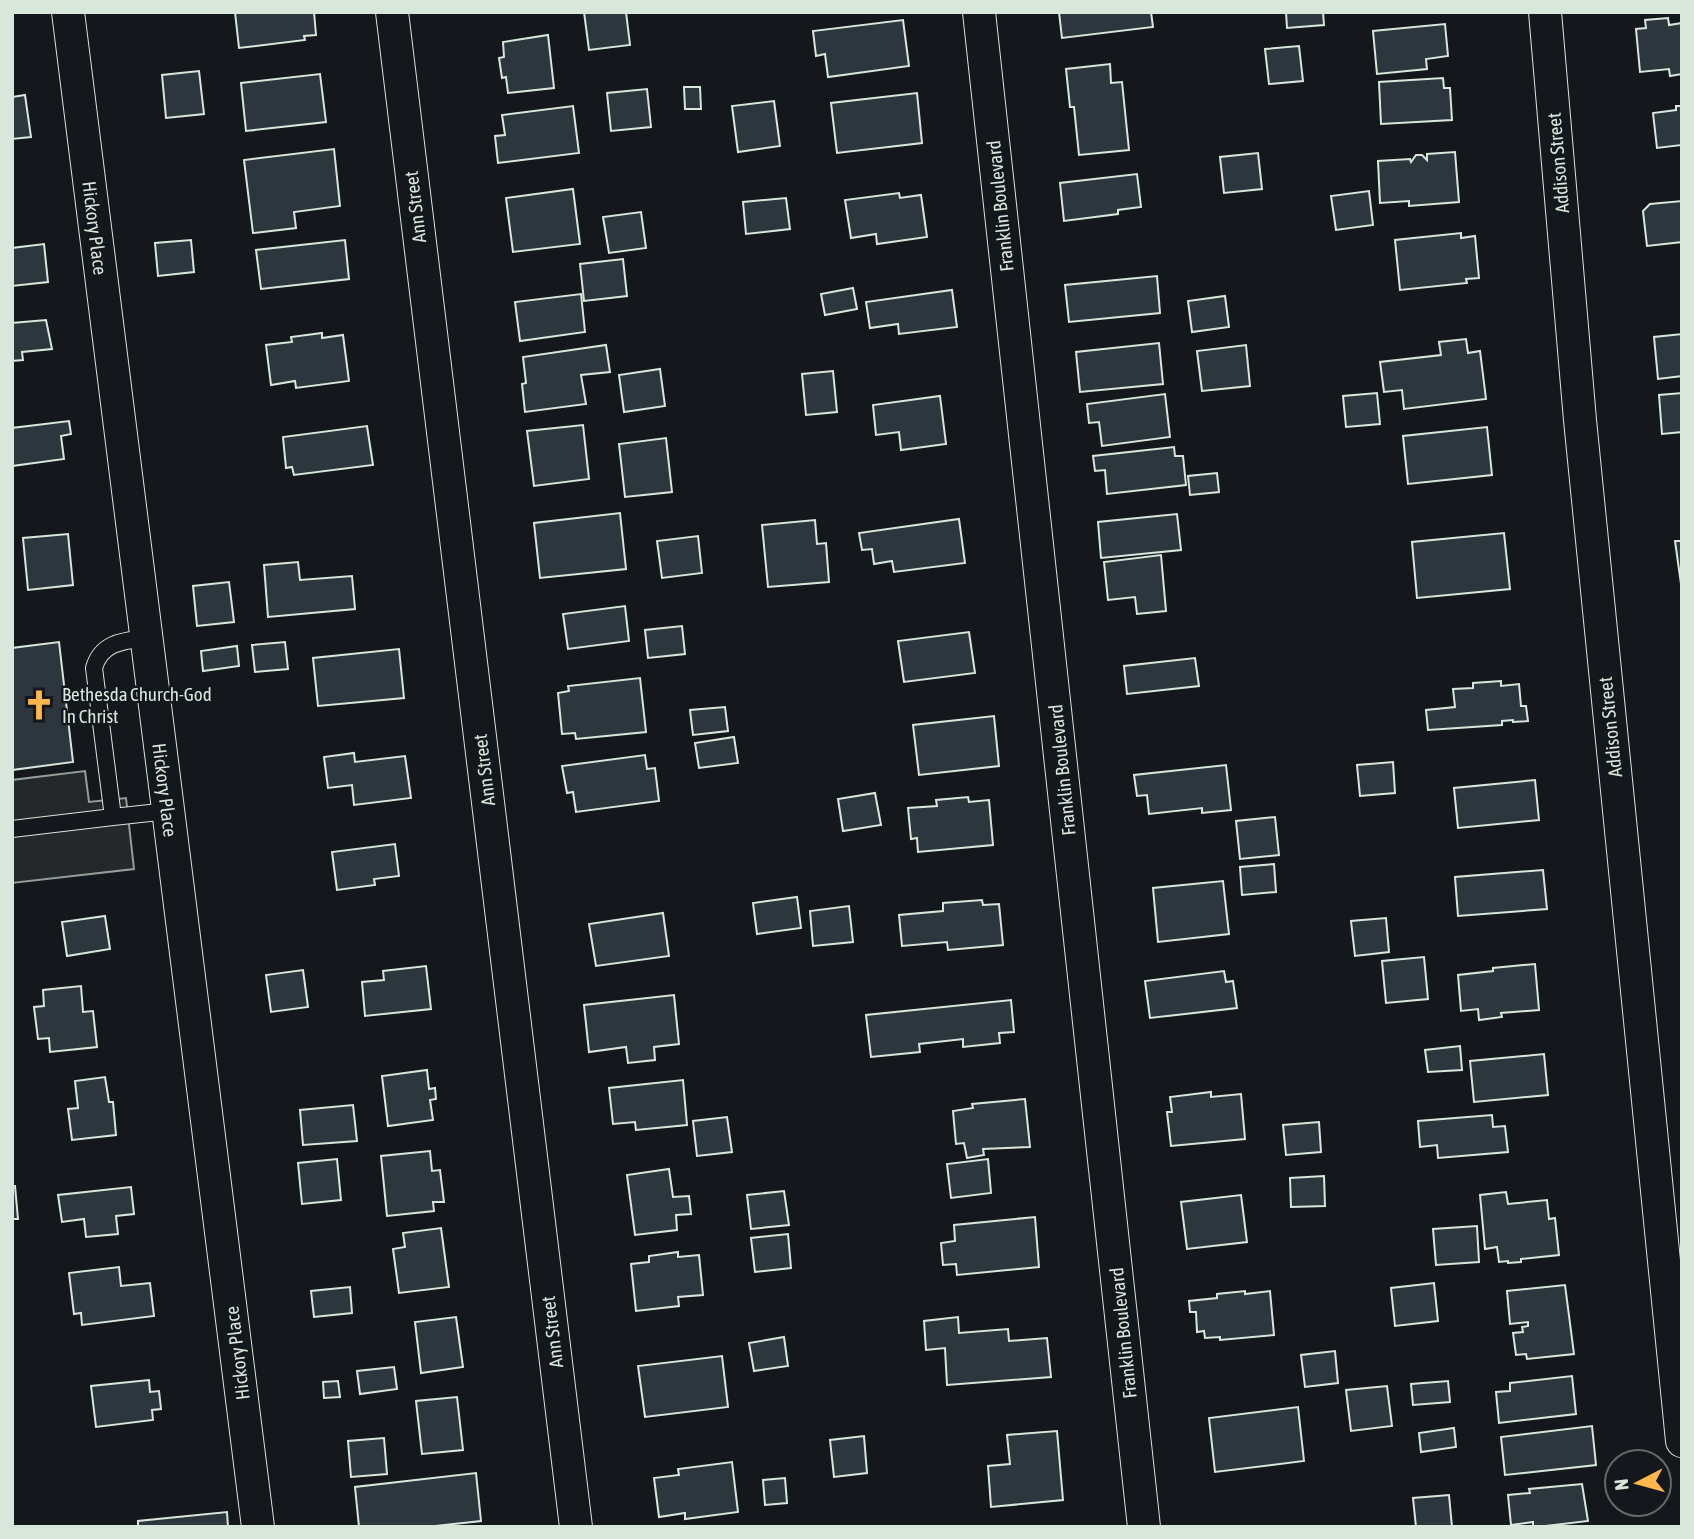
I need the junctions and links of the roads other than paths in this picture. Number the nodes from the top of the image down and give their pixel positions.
1 (68, 12) edge
2 (392, 12) edge
3 (979, 12) edge
4 (1545, 12) edge
5 (145, 638) junction
6 (167, 811) junction
7 (113, 817) junction
8 (12, 830) edge
9 (1682, 1441) edge
10 (258, 1527) edge
11 (576, 1527) edge
12 (1144, 1527) edge

1 - 5 street, Hickory Place
2 - 11 street, Ann Street
3 - 12 street, Franklin Boulevard
4 - 9 street, Addison Street
5 - 6 street, Hickory Place
5 - 7 lane
6 - 7 lane
6 - 10 street, Hickory Place
7 - 8 lane

